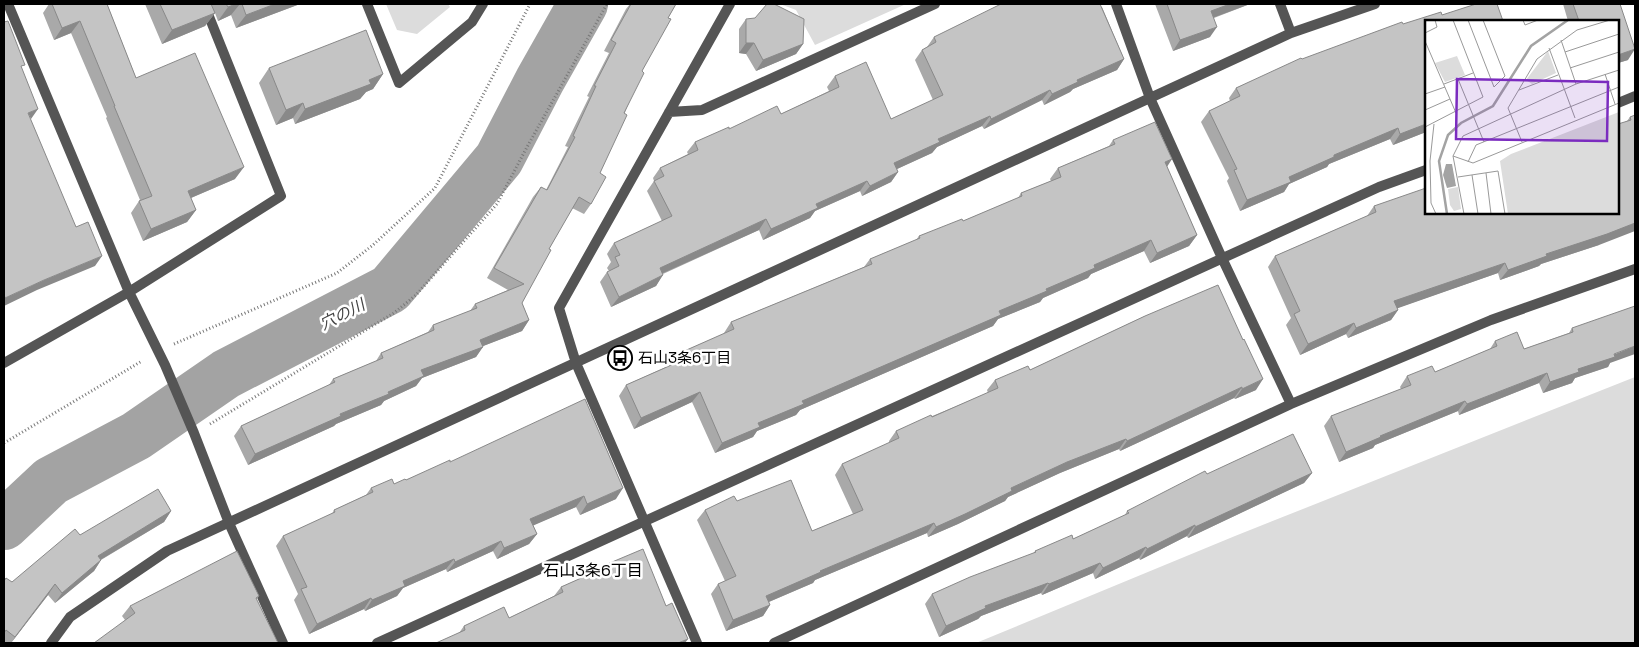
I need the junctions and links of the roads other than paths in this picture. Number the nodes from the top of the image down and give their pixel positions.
1 (8, 4) edge
2 (204, 4) edge
3 (367, 4) edge
4 (483, 4) edge
5 (730, 4) edge
6 (935, 4) edge
7 (1116, 4) edge
8 (1280, 4) edge
9 (1375, 4) edge
10 (1291, 33) junction
11 (1635, 96) edge
12 (1150, 98) junction
13 (1619, 102) edge
14 (669, 112) junction
15 (1425, 170) edge
16 (1222, 258) junction
17 (1635, 269) edge
18 (129, 292) junction
19 (4, 362) edge
20 (576, 363) junction
21 (1291, 404) junction
22 (645, 521) junction
23 (229, 523) junction
24 (51, 643) edge
25 (283, 643) edge
26 (377, 643) edge
27 (697, 643) edge
28 (774, 643) edge

1 - 18 street
2 - 18 street
3 - 4 street
5 - 14 street
6 - 14 street
7 - 12 street
8 - 10 street
9 - 10 street
10 - 12 street
11 - 13 street
12 - 16 street
12 - 20 street
14 - 20 street
15 - 16 street
16 - 21 street
16 - 22 street
17 - 21 street
18 - 19 street
18 - 23 street
20 - 22 street
20 - 23 street
21 - 28 street
22 - 26 street
22 - 27 street
23 - 24 street
23 - 25 street

